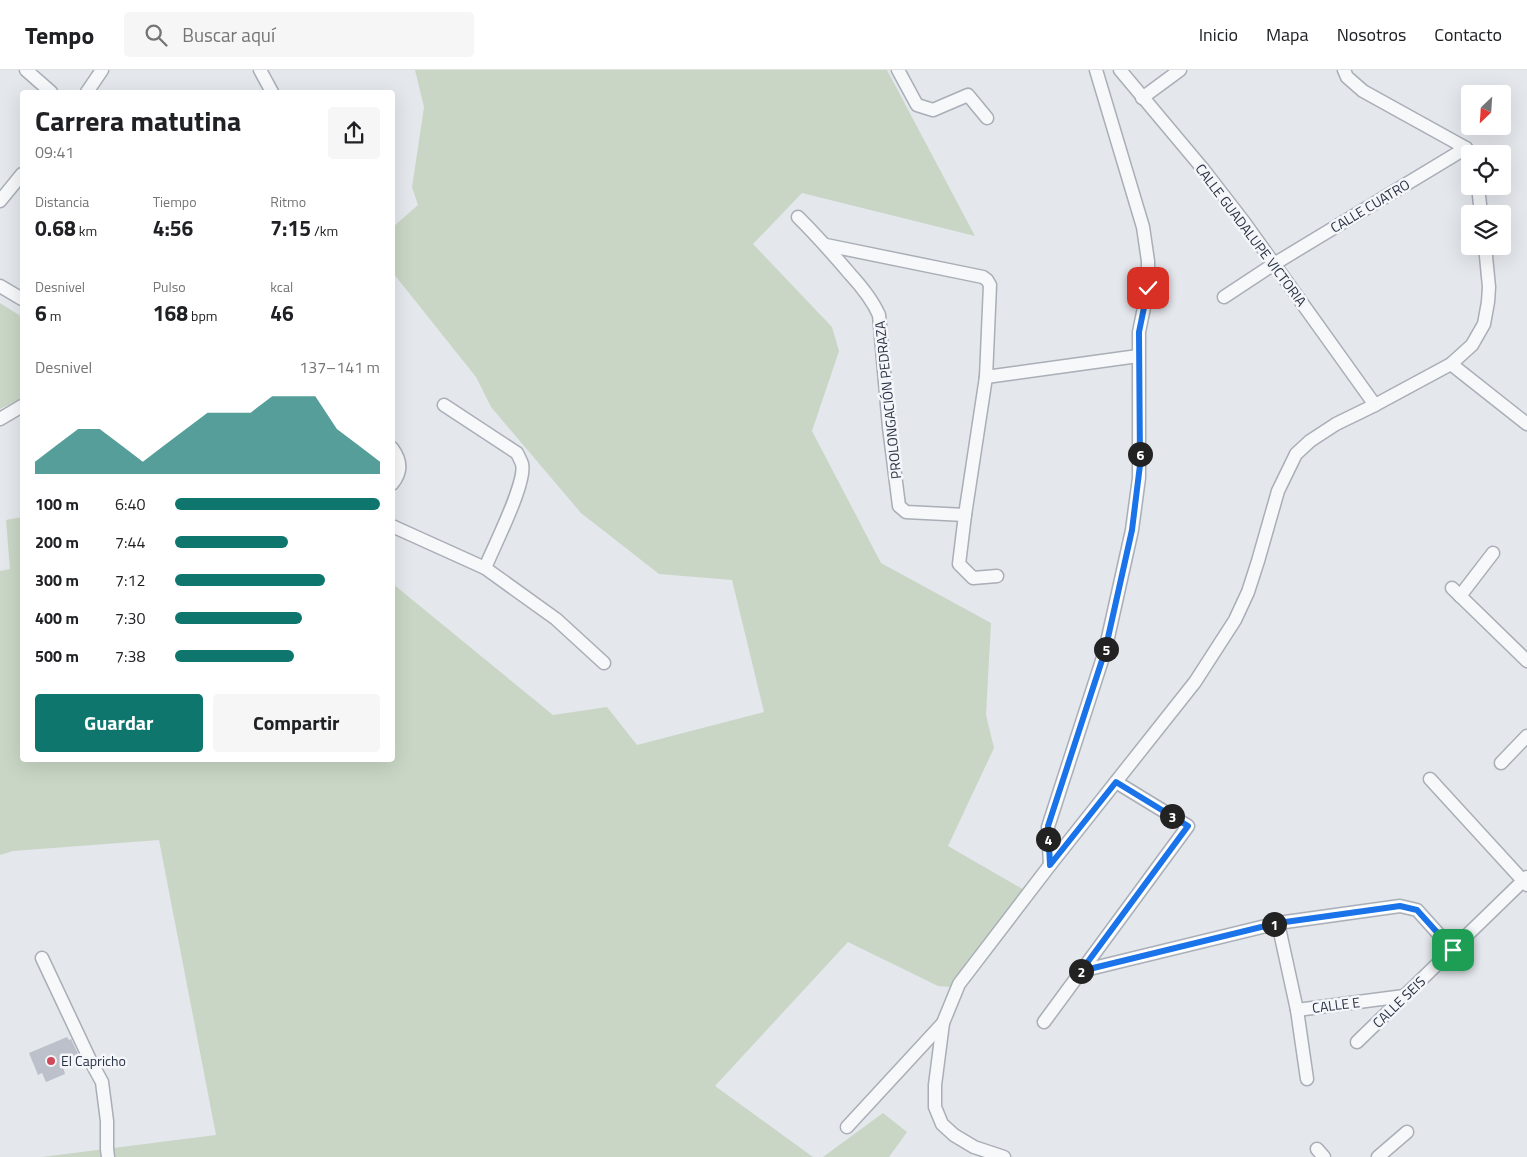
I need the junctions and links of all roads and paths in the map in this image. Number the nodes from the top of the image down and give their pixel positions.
1 (26, 70) edge
2 (102, 70) edge
3 (260, 70) edge
4 (898, 70) edge
5 (1096, 70) edge
6 (1120, 70) edge
7 (1180, 70) edge
8 (1344, 70) edge
9 (49, 90) edge
10 (88, 90) edge
11 (271, 90) edge
12 (1142, 98) junction
13 (987, 118) dead end
14 (1461, 147) edge
15 (1461, 155) edge
16 (20, 176) edge
17 (0, 201) edge
18 (798, 217) dead end
19 (826, 245) junction
20 (1486, 255) edge
21 (1274, 264) junction
22 (0, 286) edge
23 (1224, 296) dead end
24 (20, 298) edge
25 (1138, 356) junction
26 (1451, 364) junction
27 (986, 377) junction
28 (444, 405) dead end
29 (1375, 405) junction
30 (20, 407) edge
31 (0, 419) edge
32 (1527, 424) edge
33 (395, 453) edge
34 (395, 479) edge
35 (965, 515) junction
36 (395, 527) edge
37 (1493, 554) dead end
38 (485, 568) junction
39 (997, 576) dead end
40 (1527, 660) edge
41 (604, 663) dead end
42 (1527, 736) edge
43 (1501, 763) dead end
44 (1430, 779) dead end
45 (1116, 782) junction
46 (1050, 865) junction
47 (1526, 881) edge
48 (1278, 923) junction
49 (1453, 950) junction
50 (42, 958) dead end
51 (1081, 971) junction
52 (1404, 996) junction
53 (1297, 1010) junction
54 (1044, 1022) dead end
55 (943, 1023) junction
56 (1357, 1042) dead end
57 (1307, 1079) dead end
58 (846, 1127) dead end
59 (1407, 1132) dead end
60 (107, 1153) edge
61 (1004, 1157) edge
62 (1378, 1157) edge

1 - 9 street
2 - 10 street
3 - 11 street
4 - 13 street
5 - 25 street
6 - 12 street, CALLE GUADALUPE VICTORIA
7 - 12 street
8 - 14 street
12 - 21 street, CALLE GUADALUPE VICTORIA
15 - 21 street, CALLE CUATRO
16 - 17 street
18 - 19 street, PROLONGACIÓN PEDRAZA
19 - 27 street
19 - 35 street, PROLONGACIÓN PEDRAZA
20 - 26 street
21 - 23 street, CALLE CUATRO
21 - 29 street, CALLE GUADALUPE VICTORIA
22 - 24 street
25 - 27 street
25 - 46 street
26 - 29 street
26 - 32 street
27 - 35 street
28 - 38 street
29 - 45 street
30 - 31 street
33 - 34 street
35 - 39 street
36 - 38 street
37 - 40 street
38 - 41 street
42 - 43 street
44 - 47 street
45 - 46 street
45 - 51 street
46 - 55 street
47 - 49 street, CALLE SEIS
48 - 49 street
48 - 51 street
48 - 53 street
49 - 52 street, CALLE SEIS
50 - 60 street
51 - 54 street
52 - 53 street, CALLE E
52 - 56 street, CALLE SEIS
53 - 57 street
55 - 58 street
55 - 61 street
59 - 62 street

